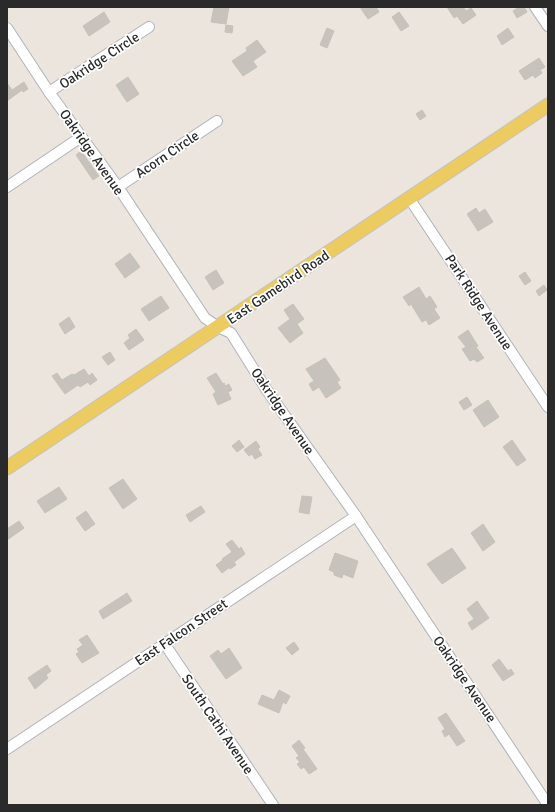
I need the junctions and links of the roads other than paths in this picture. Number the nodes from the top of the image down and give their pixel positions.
1 (535, 7) edge
2 (548, 26) edge
3 (149, 27) dead end
4 (7, 28) edge
5 (49, 92) junction
6 (548, 105) edge
7 (217, 121) dead end
8 (81, 137) junction
9 (7, 187) edge
10 (118, 188) junction
11 (409, 198) junction
12 (218, 327) junction
13 (548, 407) edge
14 (7, 468) edge
15 (356, 516) junction
16 (164, 643) junction
17 (7, 749) edge
18 (548, 804) edge
19 (273, 805) edge

1 - 2 street
3 - 5 street, Oakridge Circle
4 - 5 street, Oakridge Avenue
5 - 8 street, Oakridge Avenue
6 - 11 main road, East Gamebird Road
7 - 10 street, Acorn Circle
8 - 9 street
8 - 10 street, Oakridge Avenue
10 - 12 street, Oakridge Avenue
11 - 12 main road, East Gamebird Road
11 - 13 street, Park Ridge Avenue
12 - 14 main road, East Gamebird Road
12 - 15 street, Oakridge Avenue
15 - 16 street, East Falcon Street
15 - 18 street, Oakridge Avenue
16 - 17 street, East Falcon Street
16 - 19 street, South Cathi Avenue

